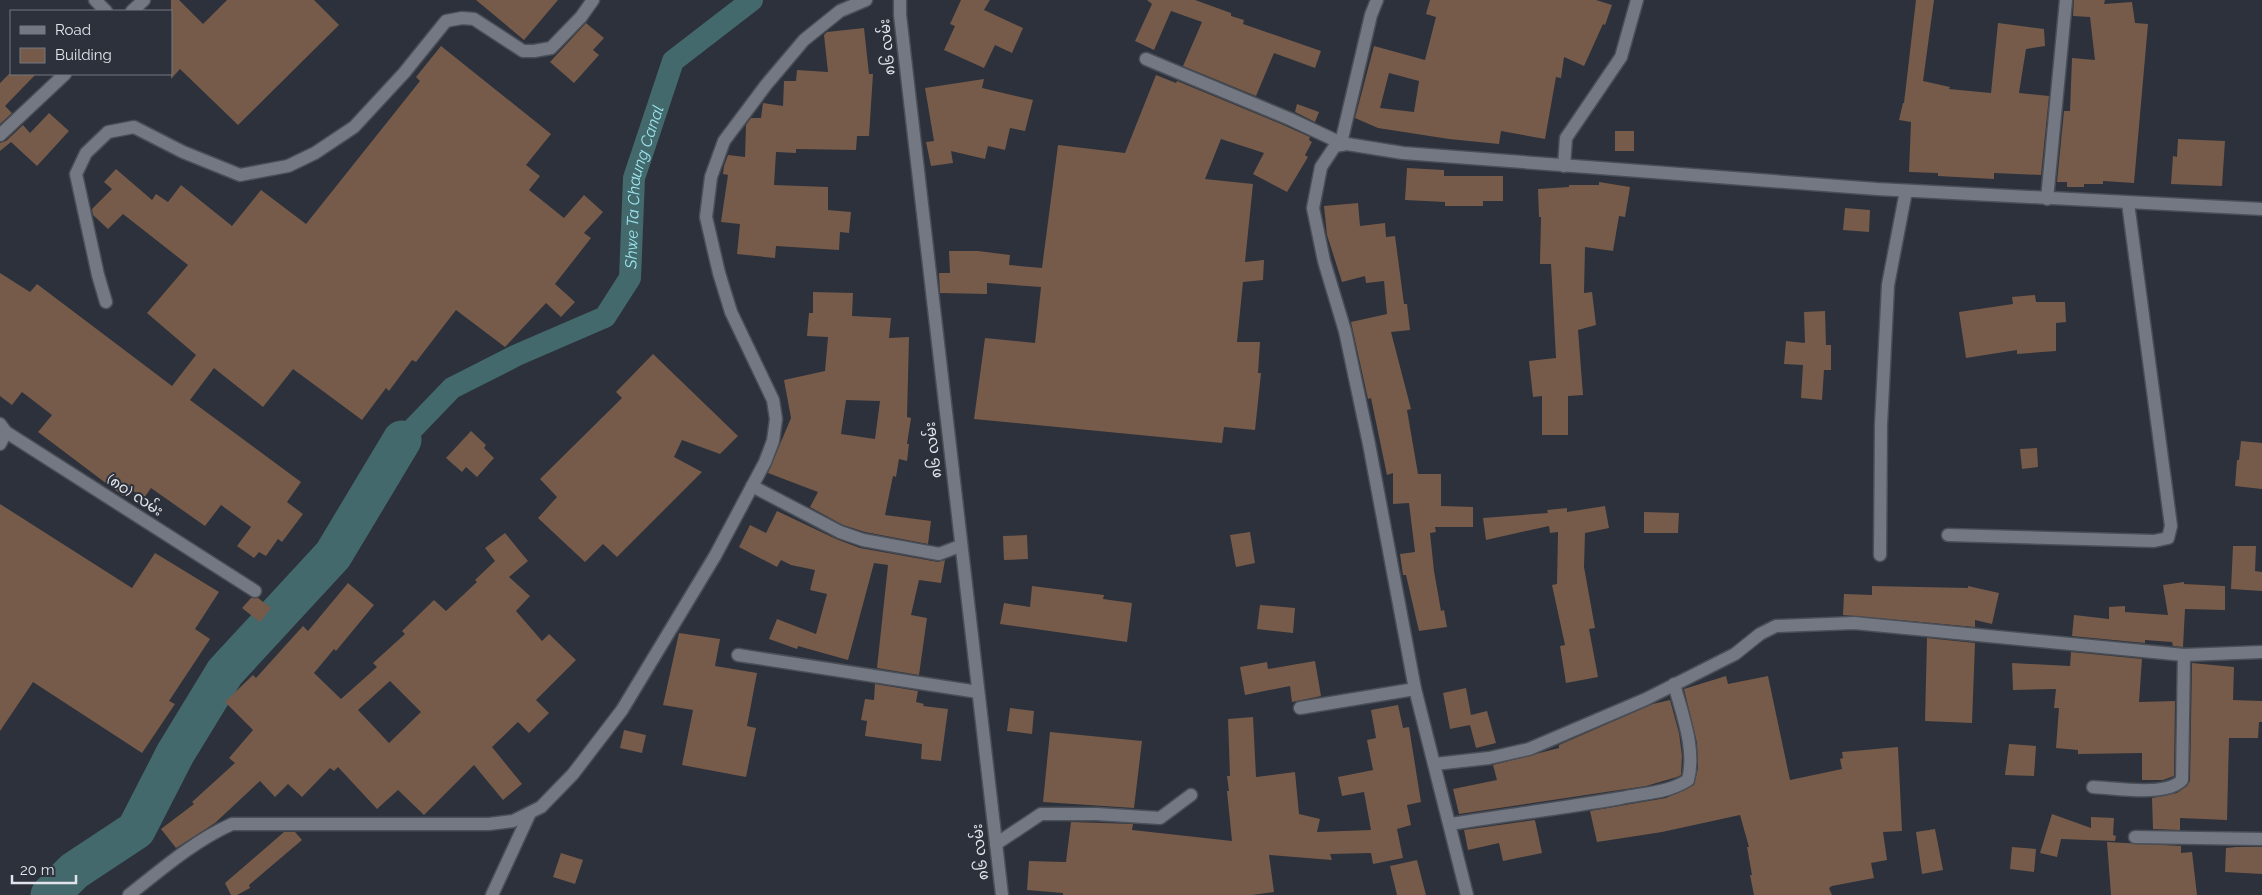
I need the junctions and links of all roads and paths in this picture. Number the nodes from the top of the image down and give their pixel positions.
1 (95, 0) edge
2 (144, 0) edge
3 (593, 0) edge
4 (866, 0) edge
5 (900, 0) edge
6 (1377, 0) edge
7 (1638, 0) edge
8 (2066, 0) edge
9 (105, 10) edge
10 (133, 10) edge
11 (1146, 59) dead end
12 (64, 75) edge
13 (0, 134) edge
14 (1341, 144) junction
15 (1564, 166) junction
16 (1906, 191) junction
17 (2047, 199) junction
18 (2128, 203) junction
19 (2262, 210) edge
20 (106, 302) dead end
21 (3, 428) edge
22 (0, 444) edge
23 (752, 486) junction
24 (1948, 535) dead end
25 (960, 546) junction
26 (1880, 555) dead end
27 (255, 591) dead end
28 (2262, 652) edge
29 (738, 655) dead end
30 (2184, 655) junction
31 (1674, 684) junction
32 (1415, 689) junction
33 (978, 692) junction
34 (1300, 708) dead end
35 (1434, 764) junction
36 (2093, 787) dead end
37 (1191, 795) dead end
38 (529, 814) junction
39 (1450, 824) junction
40 (2134, 837) dead end
41 (2262, 839) edge
42 (996, 844) junction
43 (129, 895) edge
44 (492, 895) edge
45 (1002, 895) edge
46 (1468, 895) edge

1 - 9 street
2 - 10 street
3 - 20 street
4 - 23 street
5 - 25 street, ၈၆ လမ်း
6 - 14 street
7 - 15 street
8 - 17 street
11 - 14 street
12 - 13 street
14 - 15 street
14 - 32 street
15 - 16 street
16 - 17 street
16 - 26 street
17 - 18 street
18 - 19 street
18 - 24 street
21 - 22 street
21 - 27 street, (၈၀) လမ်း
23 - 25 street
23 - 38 street
25 - 33 street, ၈၆ လမ်း
28 - 30 street
29 - 33 street
30 - 31 street
30 - 36 street
31 - 35 street
31 - 39 street
32 - 34 street
32 - 35 street
33 - 42 street, ၈၆ လမ်း
35 - 39 street
37 - 42 street
38 - 43 street
38 - 44 street
39 - 46 street
40 - 41 street
42 - 45 street, ၈၆ လမ်း

